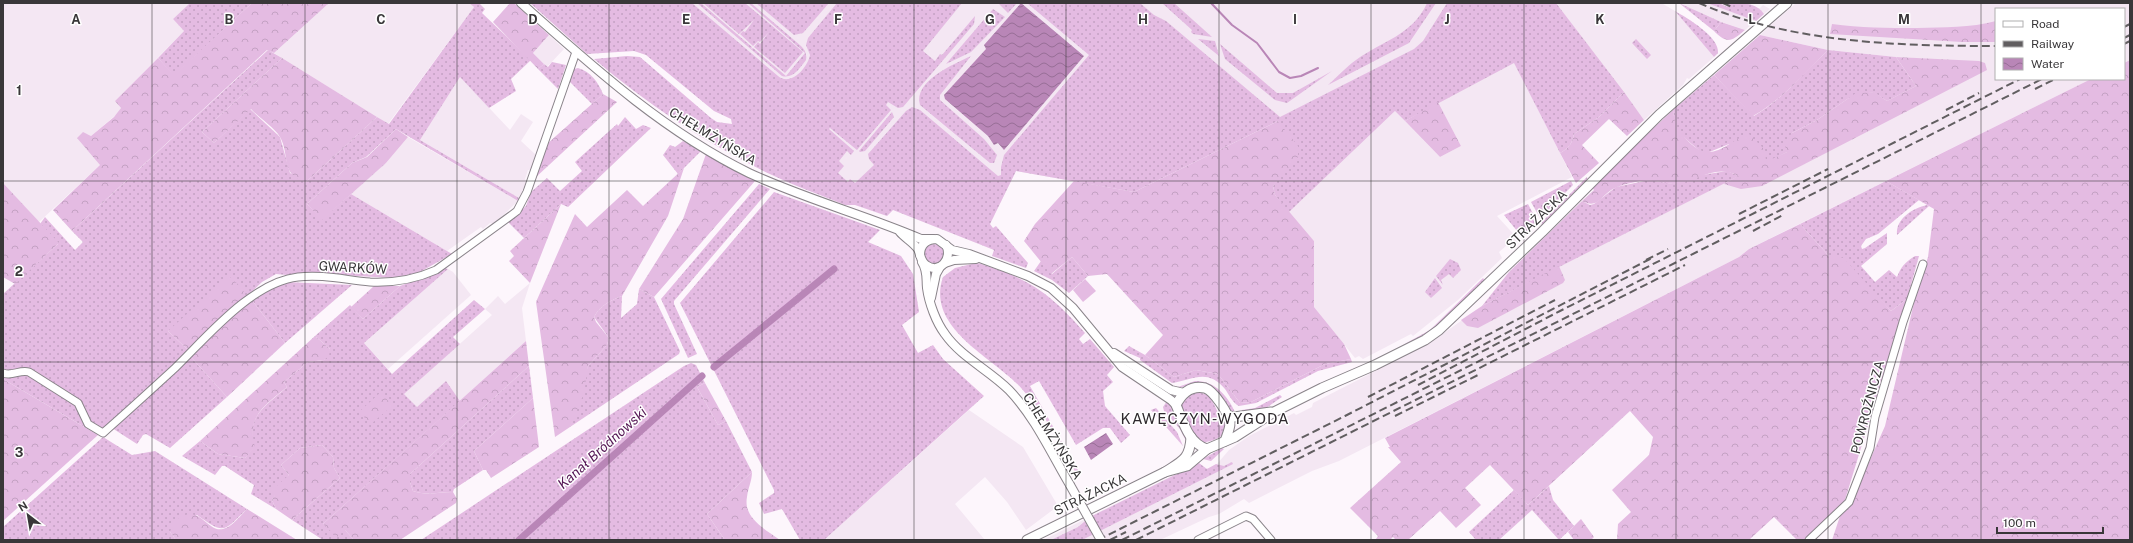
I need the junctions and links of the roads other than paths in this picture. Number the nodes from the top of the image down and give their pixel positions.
1 (521, 3) edge
2 (1787, 3) edge
3 (576, 52) junction
4 (900, 232) junction
5 (933, 239) junction
6 (946, 245) junction
7 (921, 259) junction
8 (979, 259) junction
9 (1922, 264) dead end
10 (943, 265) junction
11 (931, 298) junction
12 (1110, 351) junction
13 (3, 373) edge
14 (1184, 393) junction
15 (1176, 405) junction
16 (1274, 412) junction
17 (1227, 415) junction
18 (1190, 437) junction
19 (1225, 441) junction
20 (1207, 449) junction
21 (1166, 472) junction
22 (1027, 540) edge
23 (1101, 540) edge
24 (1198, 540) edge
25 (1271, 540) edge
26 (1809, 540) edge

1 - 3 street, CHEŁMŻYŃSKA
2 - 16 main road, STRAŻACKA
3 - 4 street, CHEŁMŻYŃSKA
3 - 13 street, GWARKÓW
4 - 5 street, CHEŁMŻYŃSKA
4 - 7 street, CHEŁMŻYŃSKA
5 - 6 street
5 - 7 street
6 - 8 street
6 - 10 street
7 - 10 street
7 - 11 street, CHEŁMŻYŃSKA
8 - 10 street
8 - 12 street
9 - 26 street, POWROŹNICZA
10 - 11 street, CHEŁMŻYŃSKA
11 - 23 street, CHEŁMŻYŃSKA, bridge
12 - 14 street
12 - 15 street
14 - 15 main road
14 - 17 main road
15 - 18 main road
16 - 17 main road, STRAŻACKA
16 - 19 main road, STRAŻACKA
17 - 19 main road
18 - 20 main road
18 - 21 main road, STRAŻACKA
19 - 20 main road
20 - 21 main road, STRAŻACKA
21 - 22 main road, STRAŻACKA
24 - 25 street

